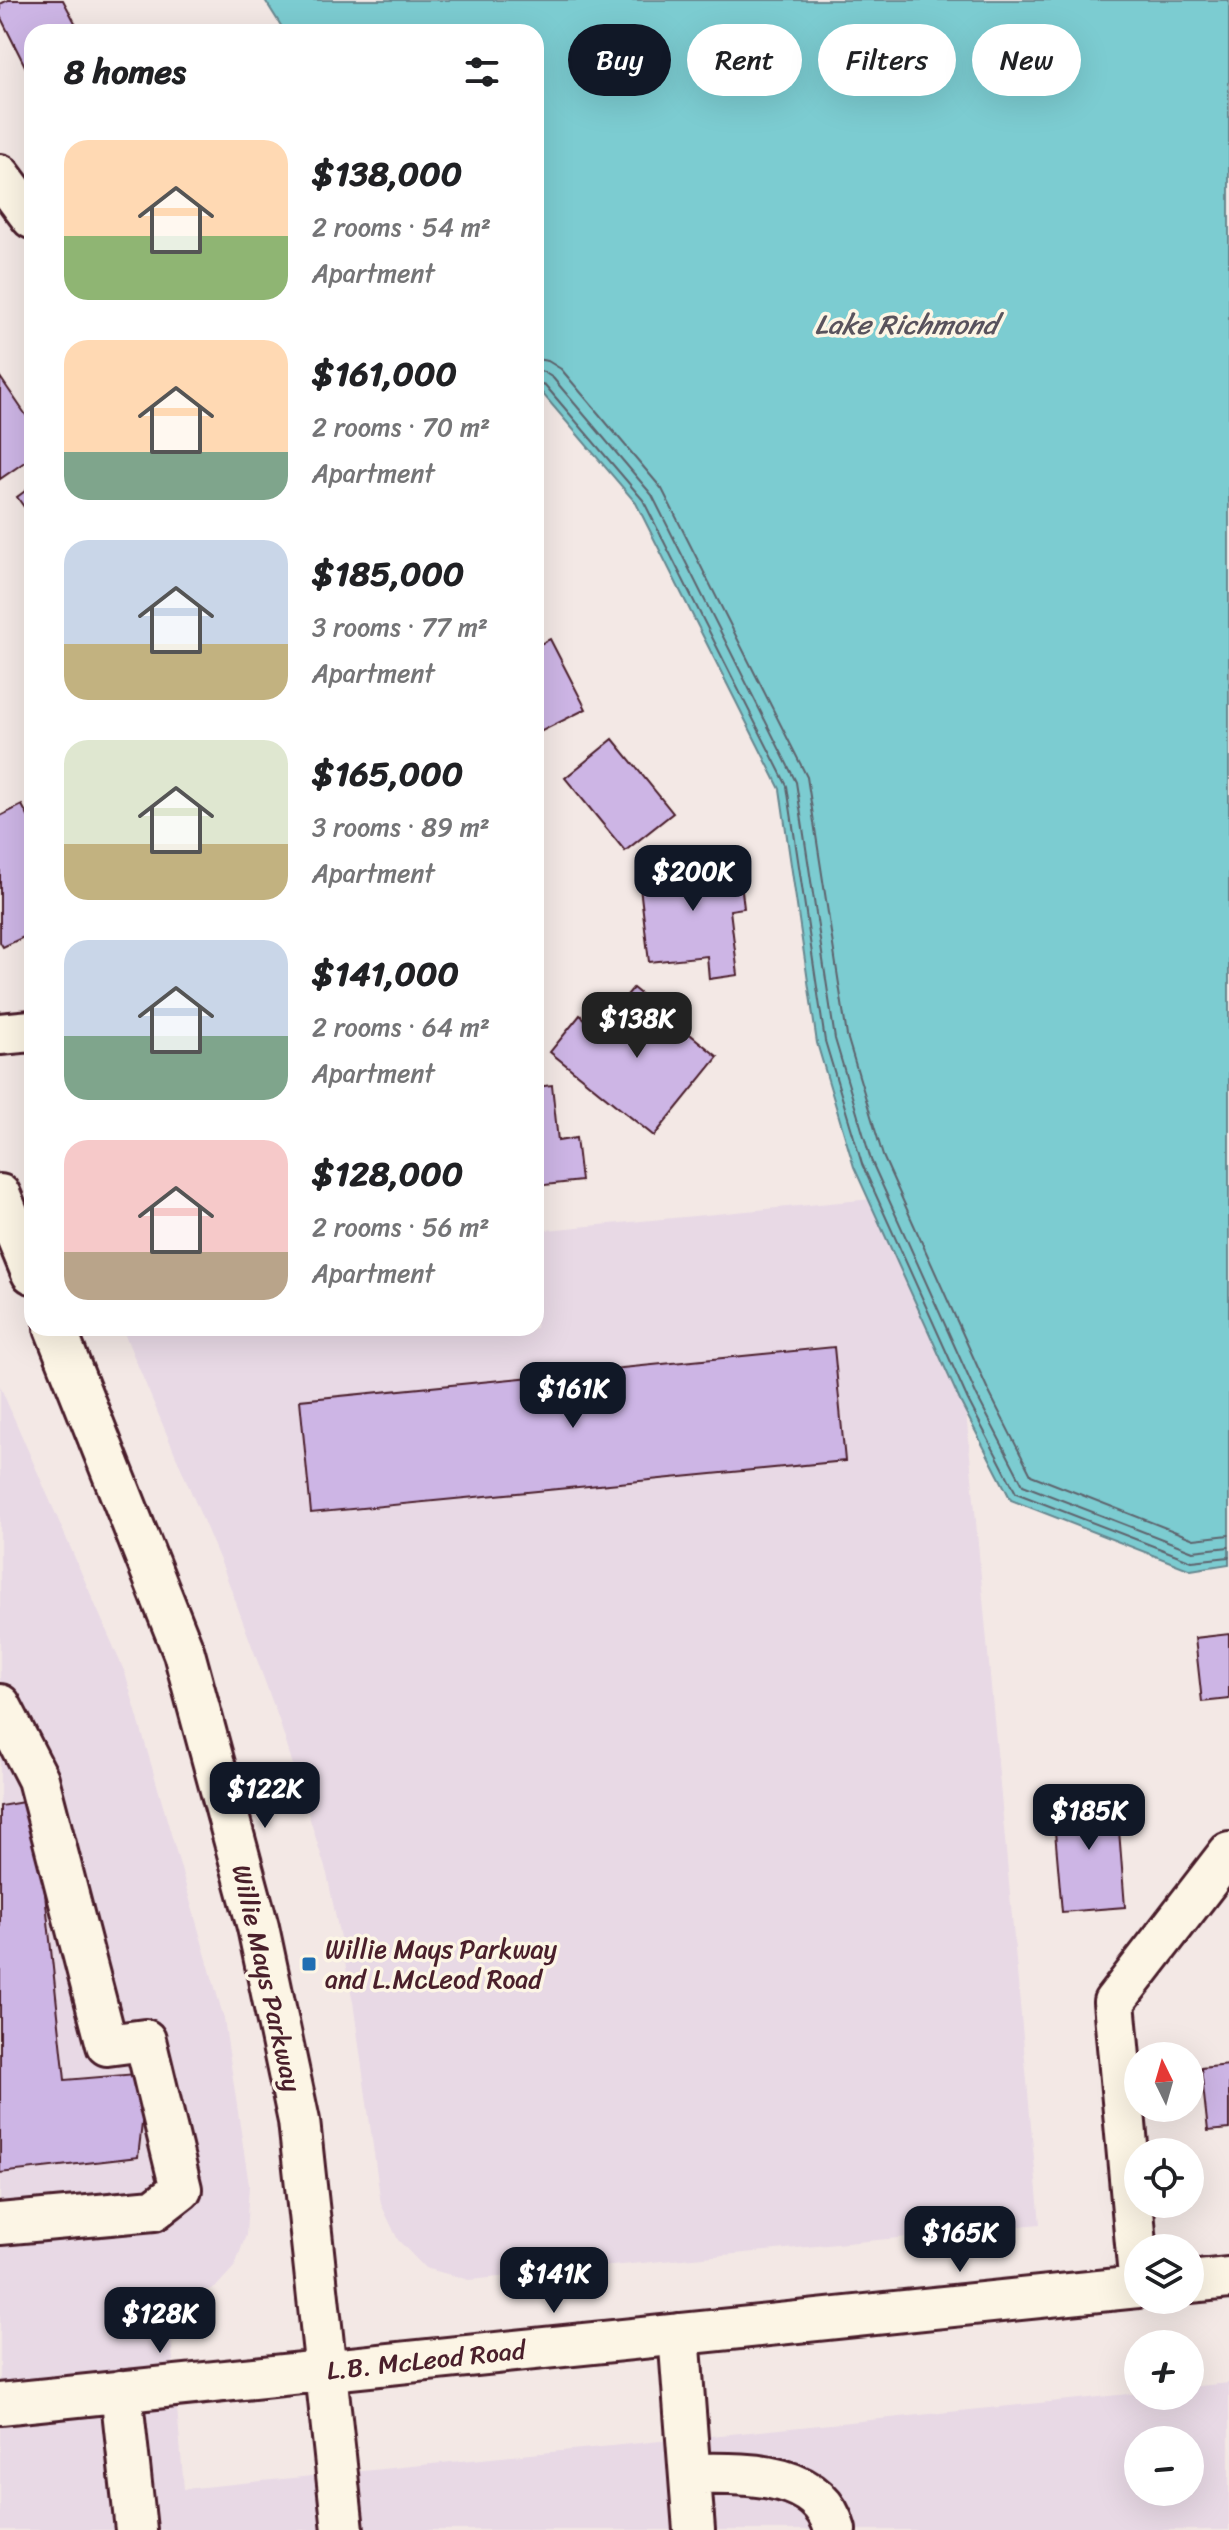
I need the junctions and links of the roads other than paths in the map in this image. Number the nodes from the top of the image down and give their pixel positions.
1 (0, 175) edge
2 (24, 207) edge
3 (24, 1032) edge
4 (0, 1034) edge
5 (0, 1195) edge
6 (24, 1254) edge
7 (58, 1336) edge
8 (0, 1705) edge
9 (1229, 1853) edge
10 (0, 2224) edge
11 (1135, 2234) edge
12 (1229, 2278) edge
13 (1204, 2281) edge
14 (1124, 2288) edge
15 (679, 2334) junction
16 (326, 2370) junction
17 (121, 2391) junction
18 (0, 2404) edge
19 (690, 2474) junction
20 (136, 2530) edge
21 (343, 2530) edge
22 (694, 2530) edge
23 (835, 2530) edge

1 - 2 street
3 - 4 street
5 - 6 street
7 - 16 street, Willie Mays Parkway
8 - 10 street
9 - 11 street
12 - 13 street
14 - 15 street, L.B. McLeod Road
15 - 16 street, L.B. McLeod Road
15 - 19 street
16 - 17 street, L.B. McLeod Road
16 - 21 street, Willie Mays Parkway
17 - 18 street, L.B. McLeod Road
17 - 20 street
19 - 22 street
19 - 23 street

